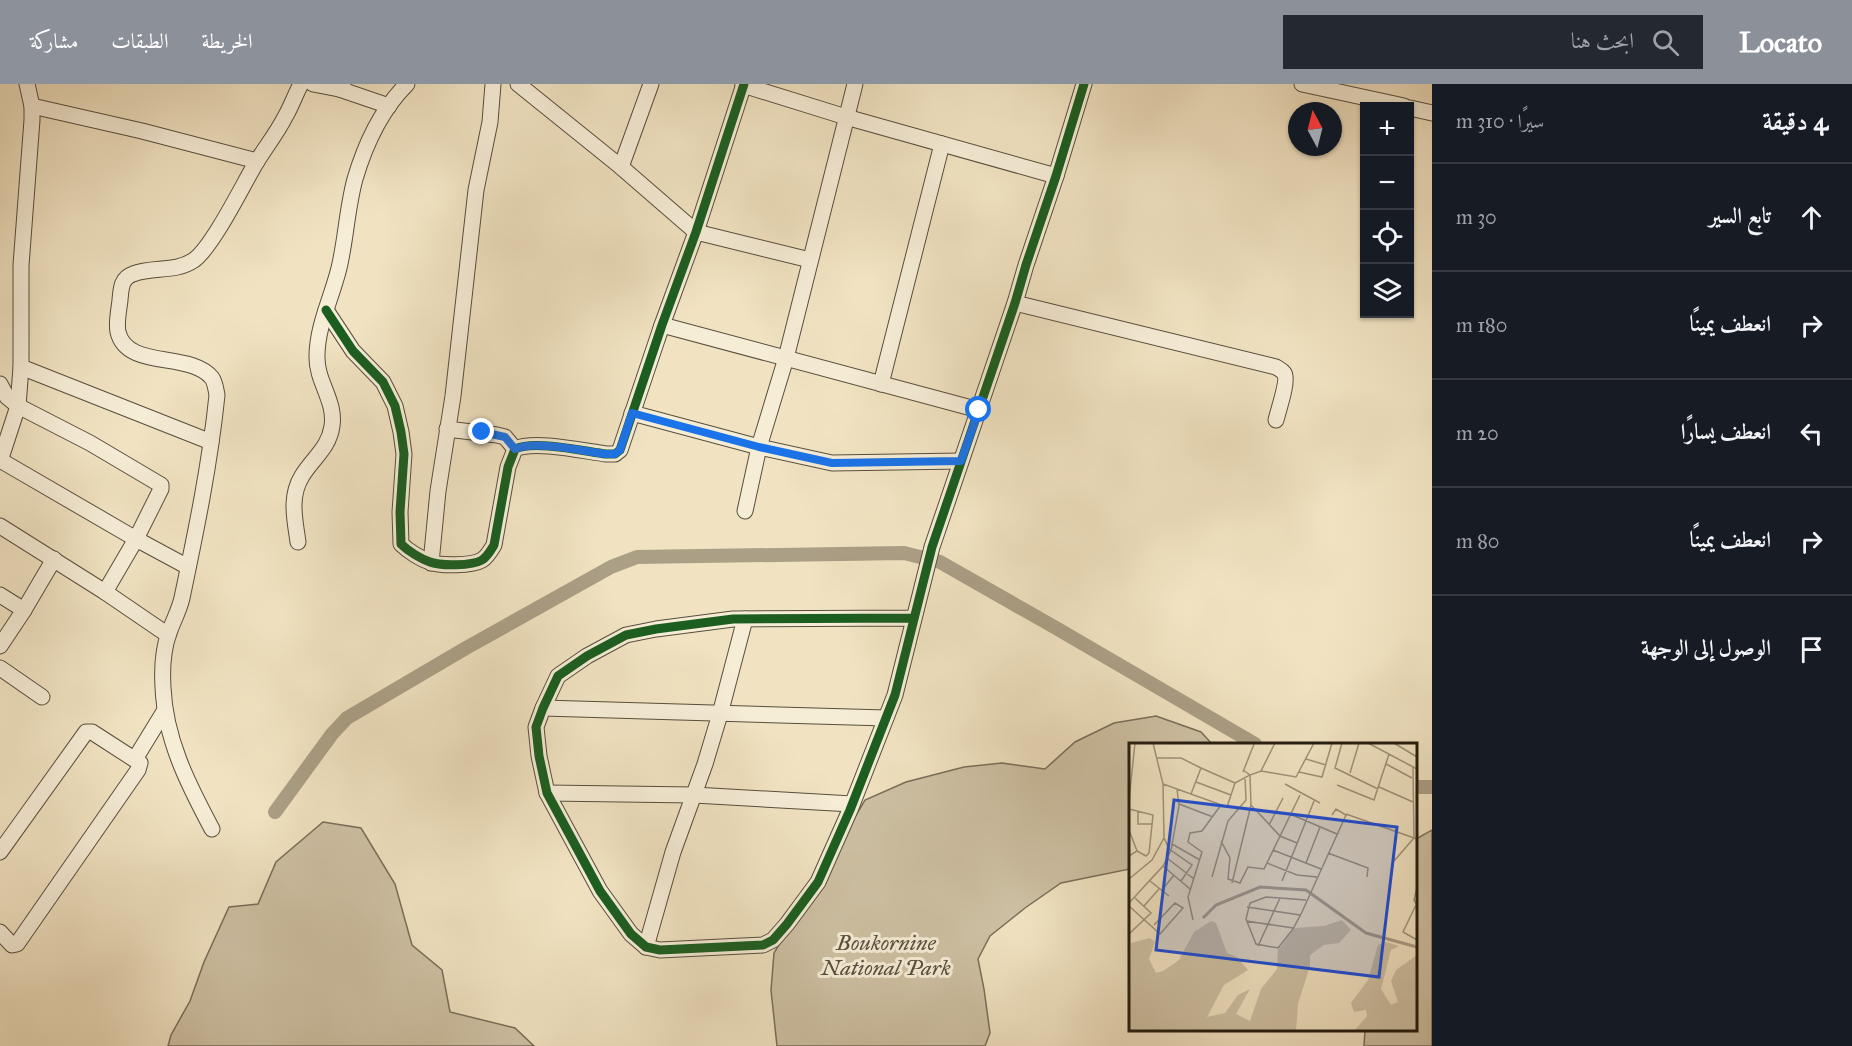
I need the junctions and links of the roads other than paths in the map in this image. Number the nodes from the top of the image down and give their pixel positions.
1 (27, 84) edge
2 (300, 84) edge
3 (313, 84) edge
4 (407, 84) edge
5 (493, 84) edge
6 (518, 84) edge
7 (651, 84) edge
8 (743, 84) edge
9 (855, 84) edge
10 (1084, 84) edge
11 (1302, 84) edge
12 (341, 87) edge
13 (1385, 102) edge
14 (32, 106) junction
15 (389, 106) junction
16 (1414, 109) edge
17 (1432, 112) edge
18 (846, 117) junction
19 (942, 144) junction
20 (257, 161) junction
21 (621, 167) junction
22 (1056, 176) junction
23 (696, 232) junction
24 (810, 260) junction
25 (1015, 303) junction
26 (326, 310) junction
27 (662, 325) junction
28 (786, 358) junction
29 (21, 367) junction
30 (0, 384) edge
31 (881, 384) junction
32 (18, 406) junction
33 (979, 410) junction
34 (632, 413) junction
35 (1276, 420) dead end
36 (447, 429) junction
37 (211, 442) junction
38 (759, 447) junction
39 (515, 449) junction
40 (0, 460) edge
41 (961, 461) junction
42 (745, 511) dead end
43 (0, 526) edge
44 (136, 539) junction
45 (298, 542) dead end
46 (54, 559) junction
47 (431, 563) junction
48 (188, 567) junction
49 (105, 592) junction
50 (0, 596) edge
51 (24, 610) junction
52 (913, 618) junction
53 (745, 620) junction
54 (168, 635) junction
55 (0, 646) edge
56 (0, 668) edge
57 (42, 697) dead end
58 (543, 708) junction
59 (165, 710) junction
60 (720, 714) junction
61 (886, 718) junction
62 (135, 759) junction
63 (548, 793) junction
64 (694, 795) junction
65 (852, 804) junction
66 (212, 829) dead end
67 (0, 852) edge
68 (0, 932) edge
69 (646, 947) junction

1 - 14 street
2 - 20 street
3 - 12 street
4 - 15 street
5 - 36 street
6 - 21 street
7 - 21 street
8 - 18 street
8 - 23 street
9 - 18 street
10 - 22 street
11 - 13 street
12 - 15 street
14 - 20 street
14 - 29 street
15 - 26 street
16 - 17 street
18 - 19 street
18 - 24 street
19 - 22 street
19 - 31 street
20 - 37 street
21 - 23 street
22 - 25 street
23 - 24 street
23 - 27 street
24 - 28 street
25 - 33 street
25 - 35 street
26 - 45 street
26 - 47 street
27 - 28 street
27 - 34 street
28 - 31 street
28 - 38 street
29 - 32 street
29 - 37 street
30 - 32 street
31 - 33 street
32 - 40 street
32 - 44 street
33 - 41 street
34 - 38 street
34 - 39 street
36 - 39 street
36 - 47 street
37 - 48 street
38 - 41 street
38 - 42 street
39 - 47 street
40 - 44 street
41 - 52 street
43 - 46 street
44 - 48 street
44 - 49 street
46 - 49 street
46 - 51 street
48 - 54 street
49 - 54 street
50 - 51 street
51 - 55 street
52 - 53 street
52 - 61 street
53 - 58 street
53 - 60 street
54 - 59 street
56 - 57 street
58 - 60 street
58 - 63 street
59 - 62 street
59 - 66 street
60 - 61 street
60 - 64 street
61 - 65 street
62 - 67 street
62 - 68 street
63 - 64 street
63 - 69 street
64 - 65 street
64 - 69 street
65 - 69 street

